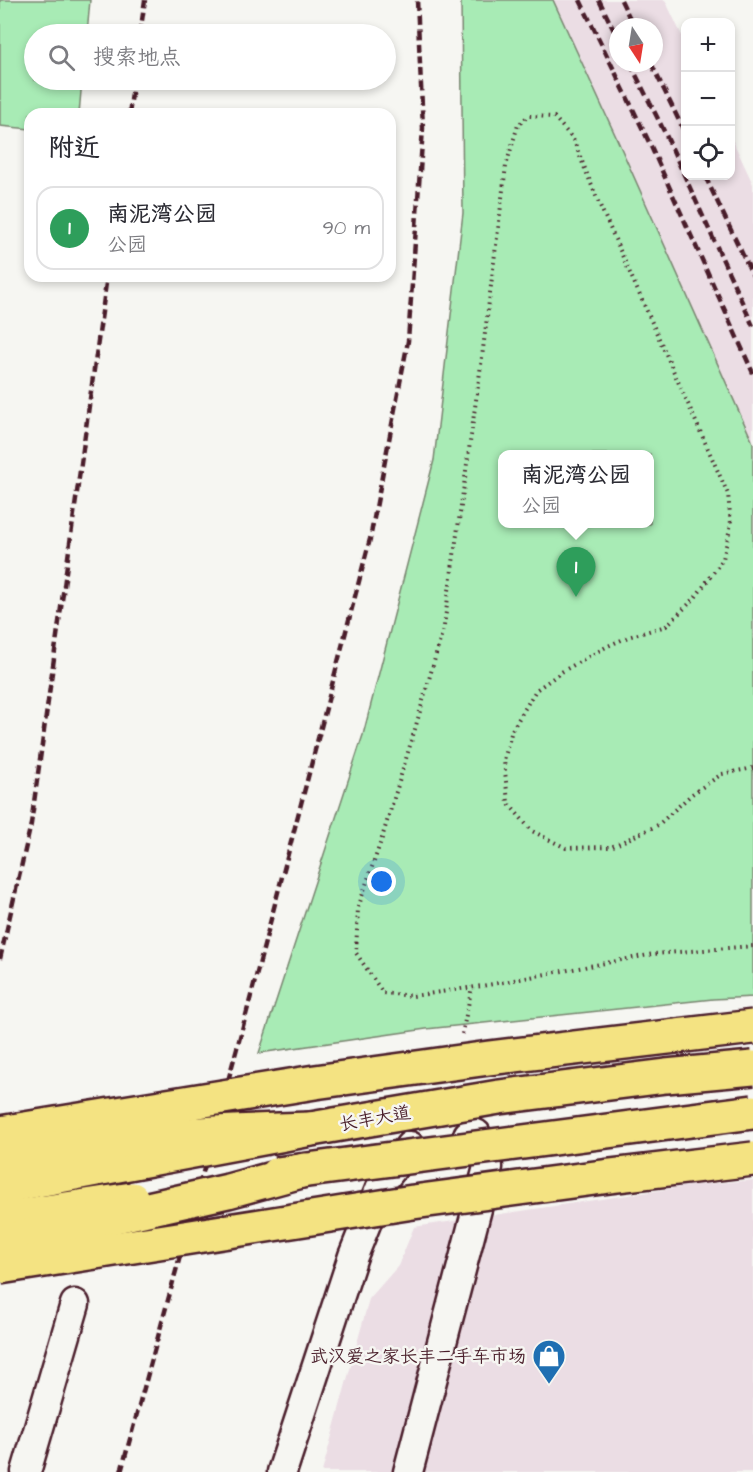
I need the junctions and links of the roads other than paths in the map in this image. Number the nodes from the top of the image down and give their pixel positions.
1 (753, 1027) edge
2 (753, 1068) edge
3 (753, 1112) edge
4 (312, 1129) junction
5 (0, 1132) edge
6 (0, 1155) edge
7 (753, 1159) edge
8 (305, 1170) junction
9 (0, 1187) edge
10 (0, 1219) edge
11 (0, 1242) edge
12 (0, 1267) edge
13 (75, 1304) dead end
14 (26, 1472) edge
15 (282, 1472) edge
16 (408, 1472) edge

1 - 5 main road, bridge
2 - 4 main road, 长丰大道, bridge
3 - 8 main road, bridge
4 - 6 main road, bridge
4 - 9 main road, 长丰大道, bridge
7 - 12 main road, bridge
8 - 10 main road, bridge
8 - 11 main road, bridge
13 - 14 lane
15 - 16 lane

